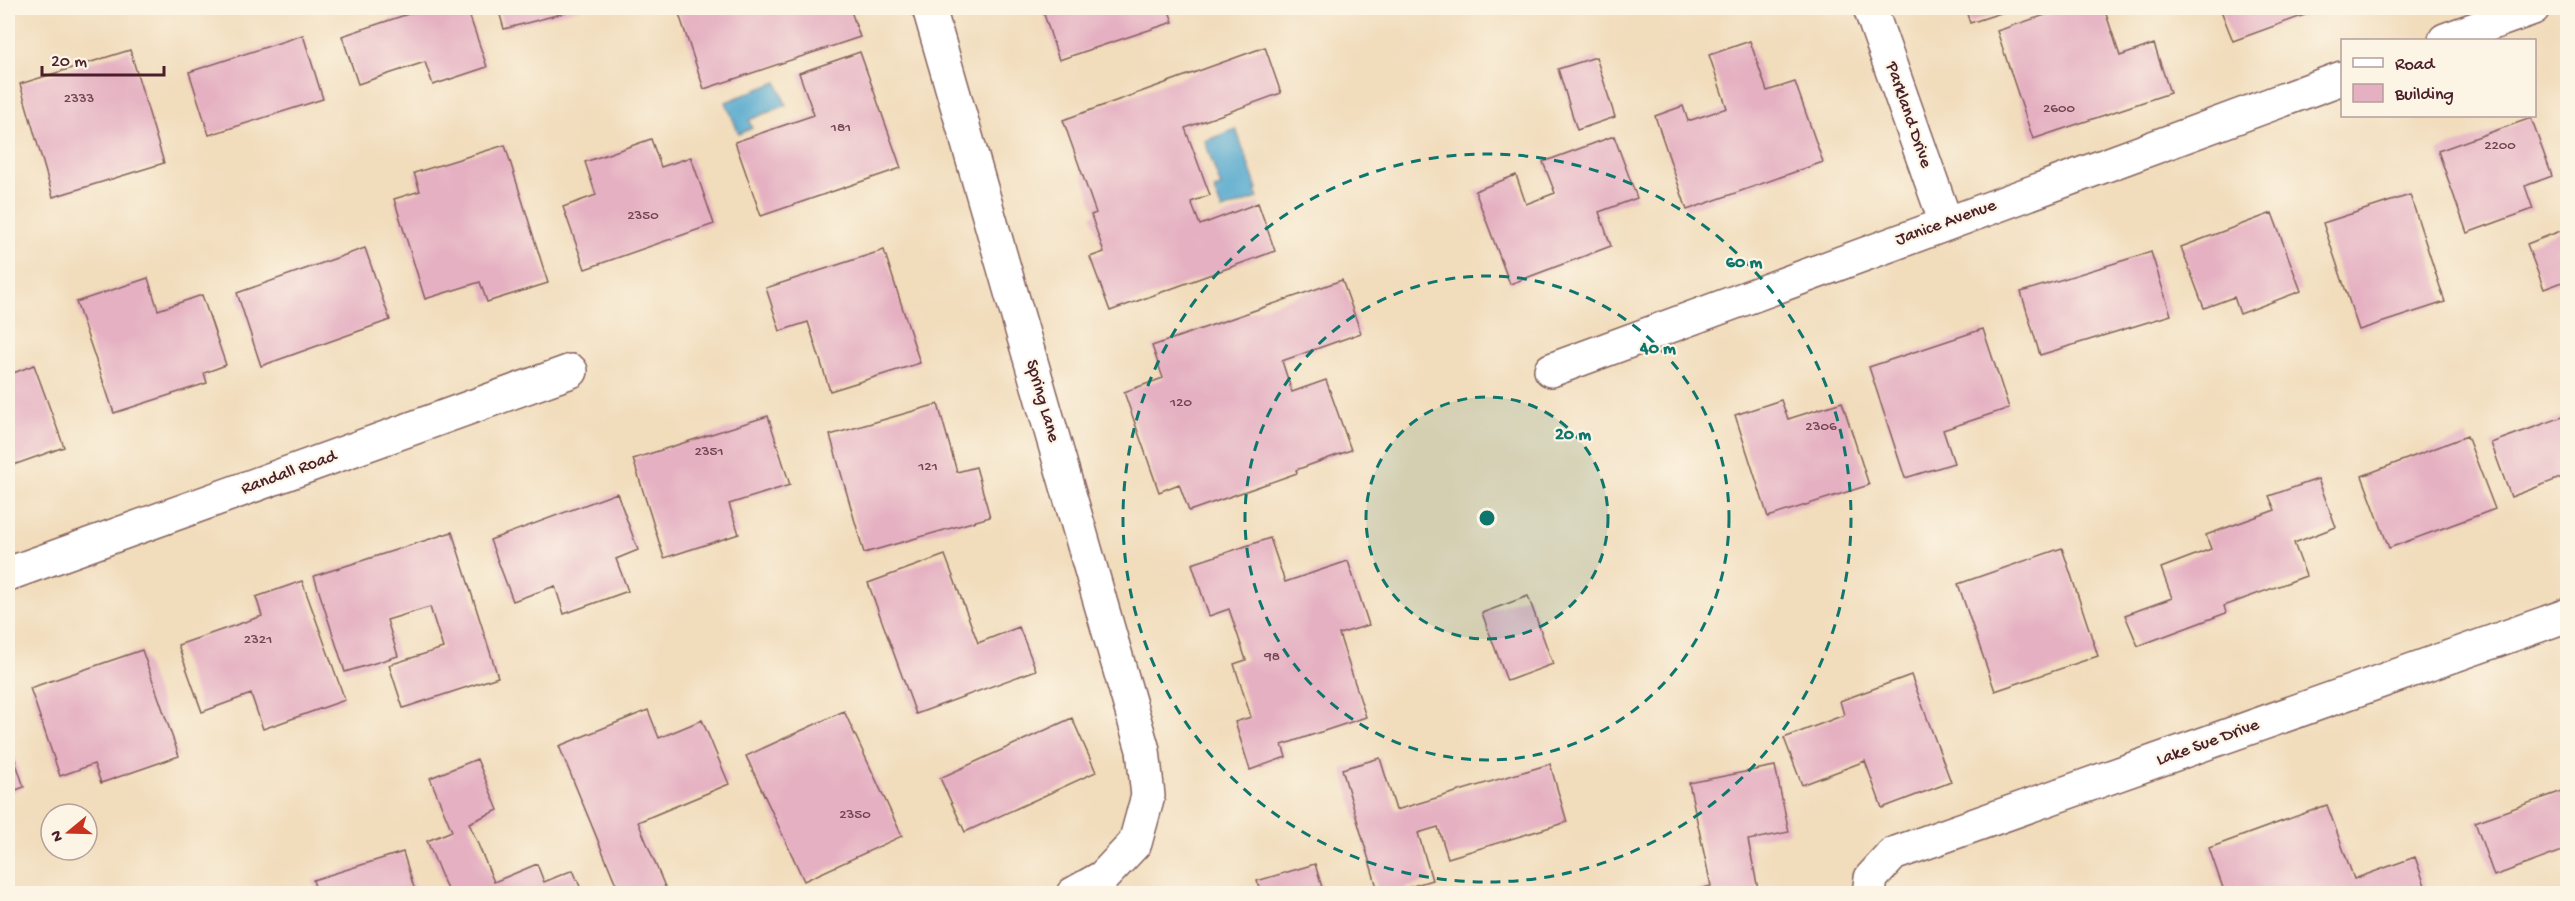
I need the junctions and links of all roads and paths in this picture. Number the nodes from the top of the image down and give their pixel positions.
1 (929, 8) edge
2 (1870, 8) edge
3 (2534, 8) edge
4 (2474, 18) edge
5 (2446, 39) edge
6 (2341, 79) edge
7 (1946, 223) junction
8 (1551, 370) dead end
9 (571, 371) dead end
10 (8, 574) edge
11 (2568, 615) edge
12 (1073, 894) edge
13 (1869, 894) edge

1 - 12 street, Spring Lane
2 - 7 street, Parkland Drive
3 - 4 street
4 - 5 street
6 - 7 street, Janice Avenue
7 - 8 street, Janice Avenue
9 - 10 street, Randall Road
11 - 13 street, Lake Sue Drive

